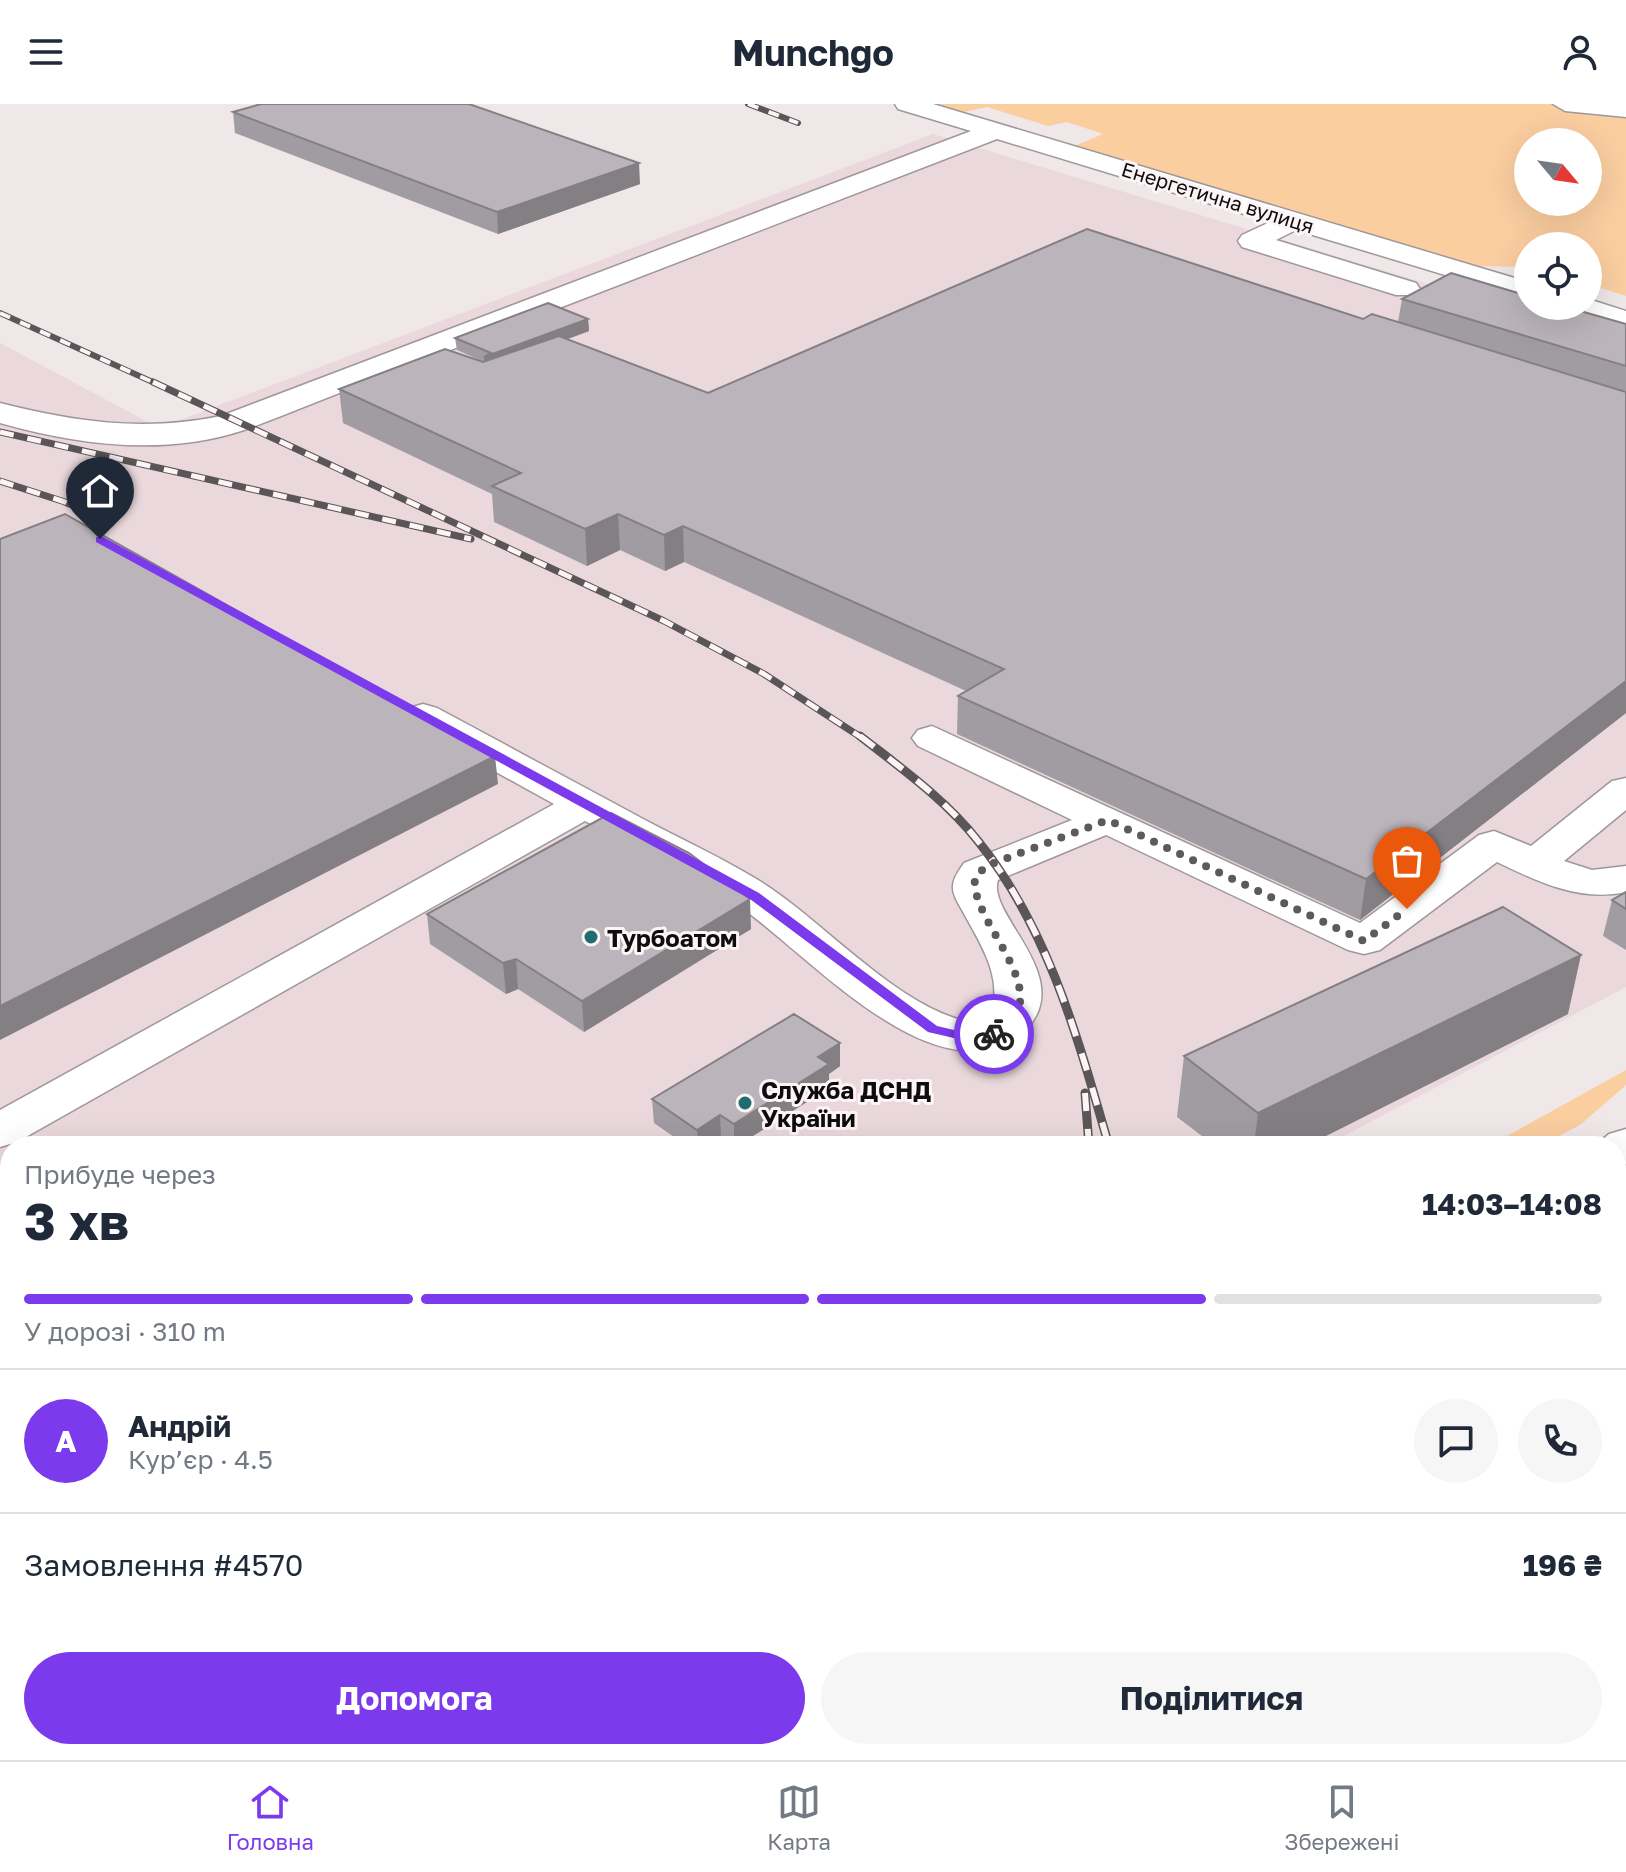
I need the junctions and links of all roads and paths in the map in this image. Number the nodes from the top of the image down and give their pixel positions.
1 (907, 104) edge
2 (1565, 104) edge
3 (1626, 110) edge
4 (995, 131) junction
5 (1295, 220) junction
6 (1514, 287) edge
7 (1406, 289) dead end
8 (1602, 313) edge
9 (1626, 320) edge
10 (451, 370) edge
11 (357, 376) junction
12 (0, 413) edge
13 (391, 699) edge
14 (932, 738) dead end
15 (1626, 790) edge
16 (585, 804) junction
17 (1108, 820) junction
18 (1536, 863) junction
19 (1626, 879) edge
20 (0, 1131) edge

1 - 4 street, Енергетична вулиця
2 - 3 street
4 - 5 street, Енергетична вулиця
4 - 11 street
5 - 6 street, Енергетична вулиця
5 - 7 street
8 - 9 street
10 - 11 street
11 - 12 street
13 - 16 street
14 - 17 street
15 - 18 street
16 - 17 street
16 - 20 street
17 - 18 street
18 - 19 street

